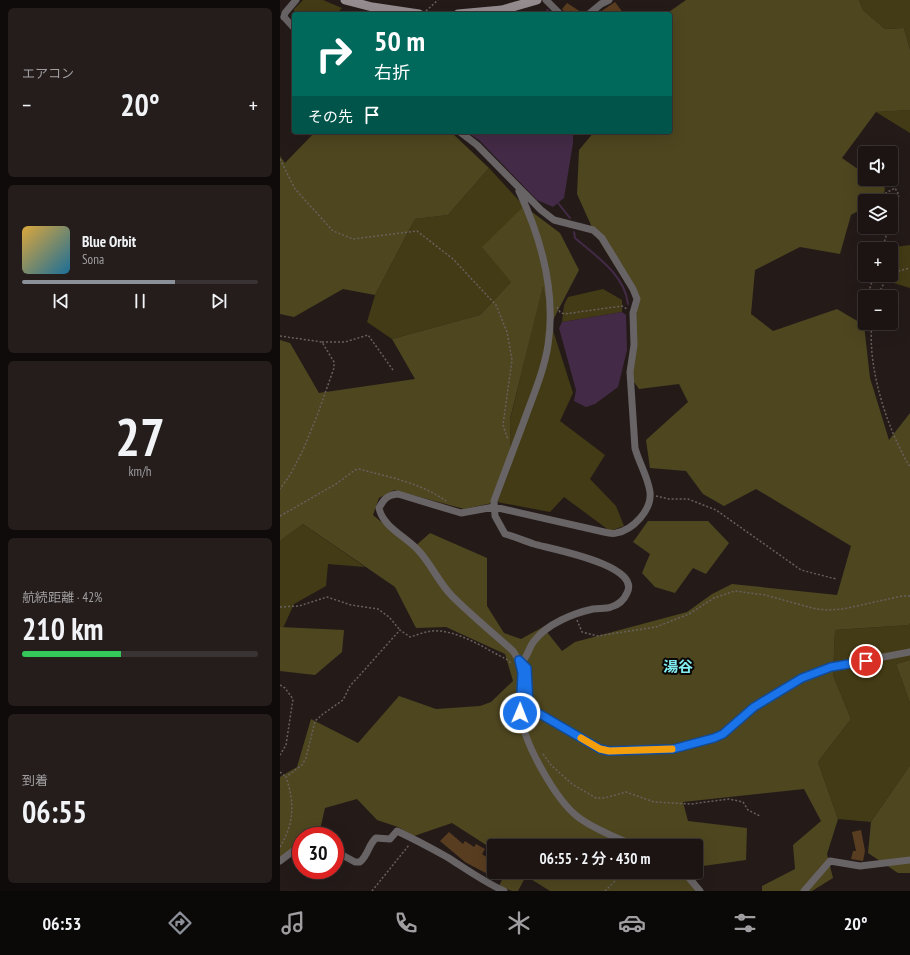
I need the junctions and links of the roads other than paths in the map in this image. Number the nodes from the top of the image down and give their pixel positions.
1 (296, 0) edge
2 (345, 0) edge
3 (537, 0) edge
4 (546, 0) edge
5 (609, 0) edge
6 (405, 12) edge
7 (480, 12) edge
8 (558, 12) edge
9 (592, 12) edge
10 (282, 17) edge
11 (292, 26) edge
12 (463, 134) edge
13 (517, 185) junction
14 (494, 507) junction
15 (910, 652) edge
16 (519, 660) junction
17 (620, 839) edge
18 (292, 852) edge
19 (344, 855) edge
20 (910, 860) edge
21 (280, 861) edge
22 (691, 879) edge
23 (504, 891) edge
24 (700, 891) edge
25 (804, 891) edge

1 - 10 street
2 - 6 main road
3 - 7 main road
4 - 8 street
5 - 9 street
10 - 11 street
12 - 13 street
13 - 14 street
13 - 14 street
14 - 16 street
14 - 16 street
15 - 16 street
16 - 17 street
18 - 21 street
19 - 23 street
20 - 25 street
22 - 24 street

